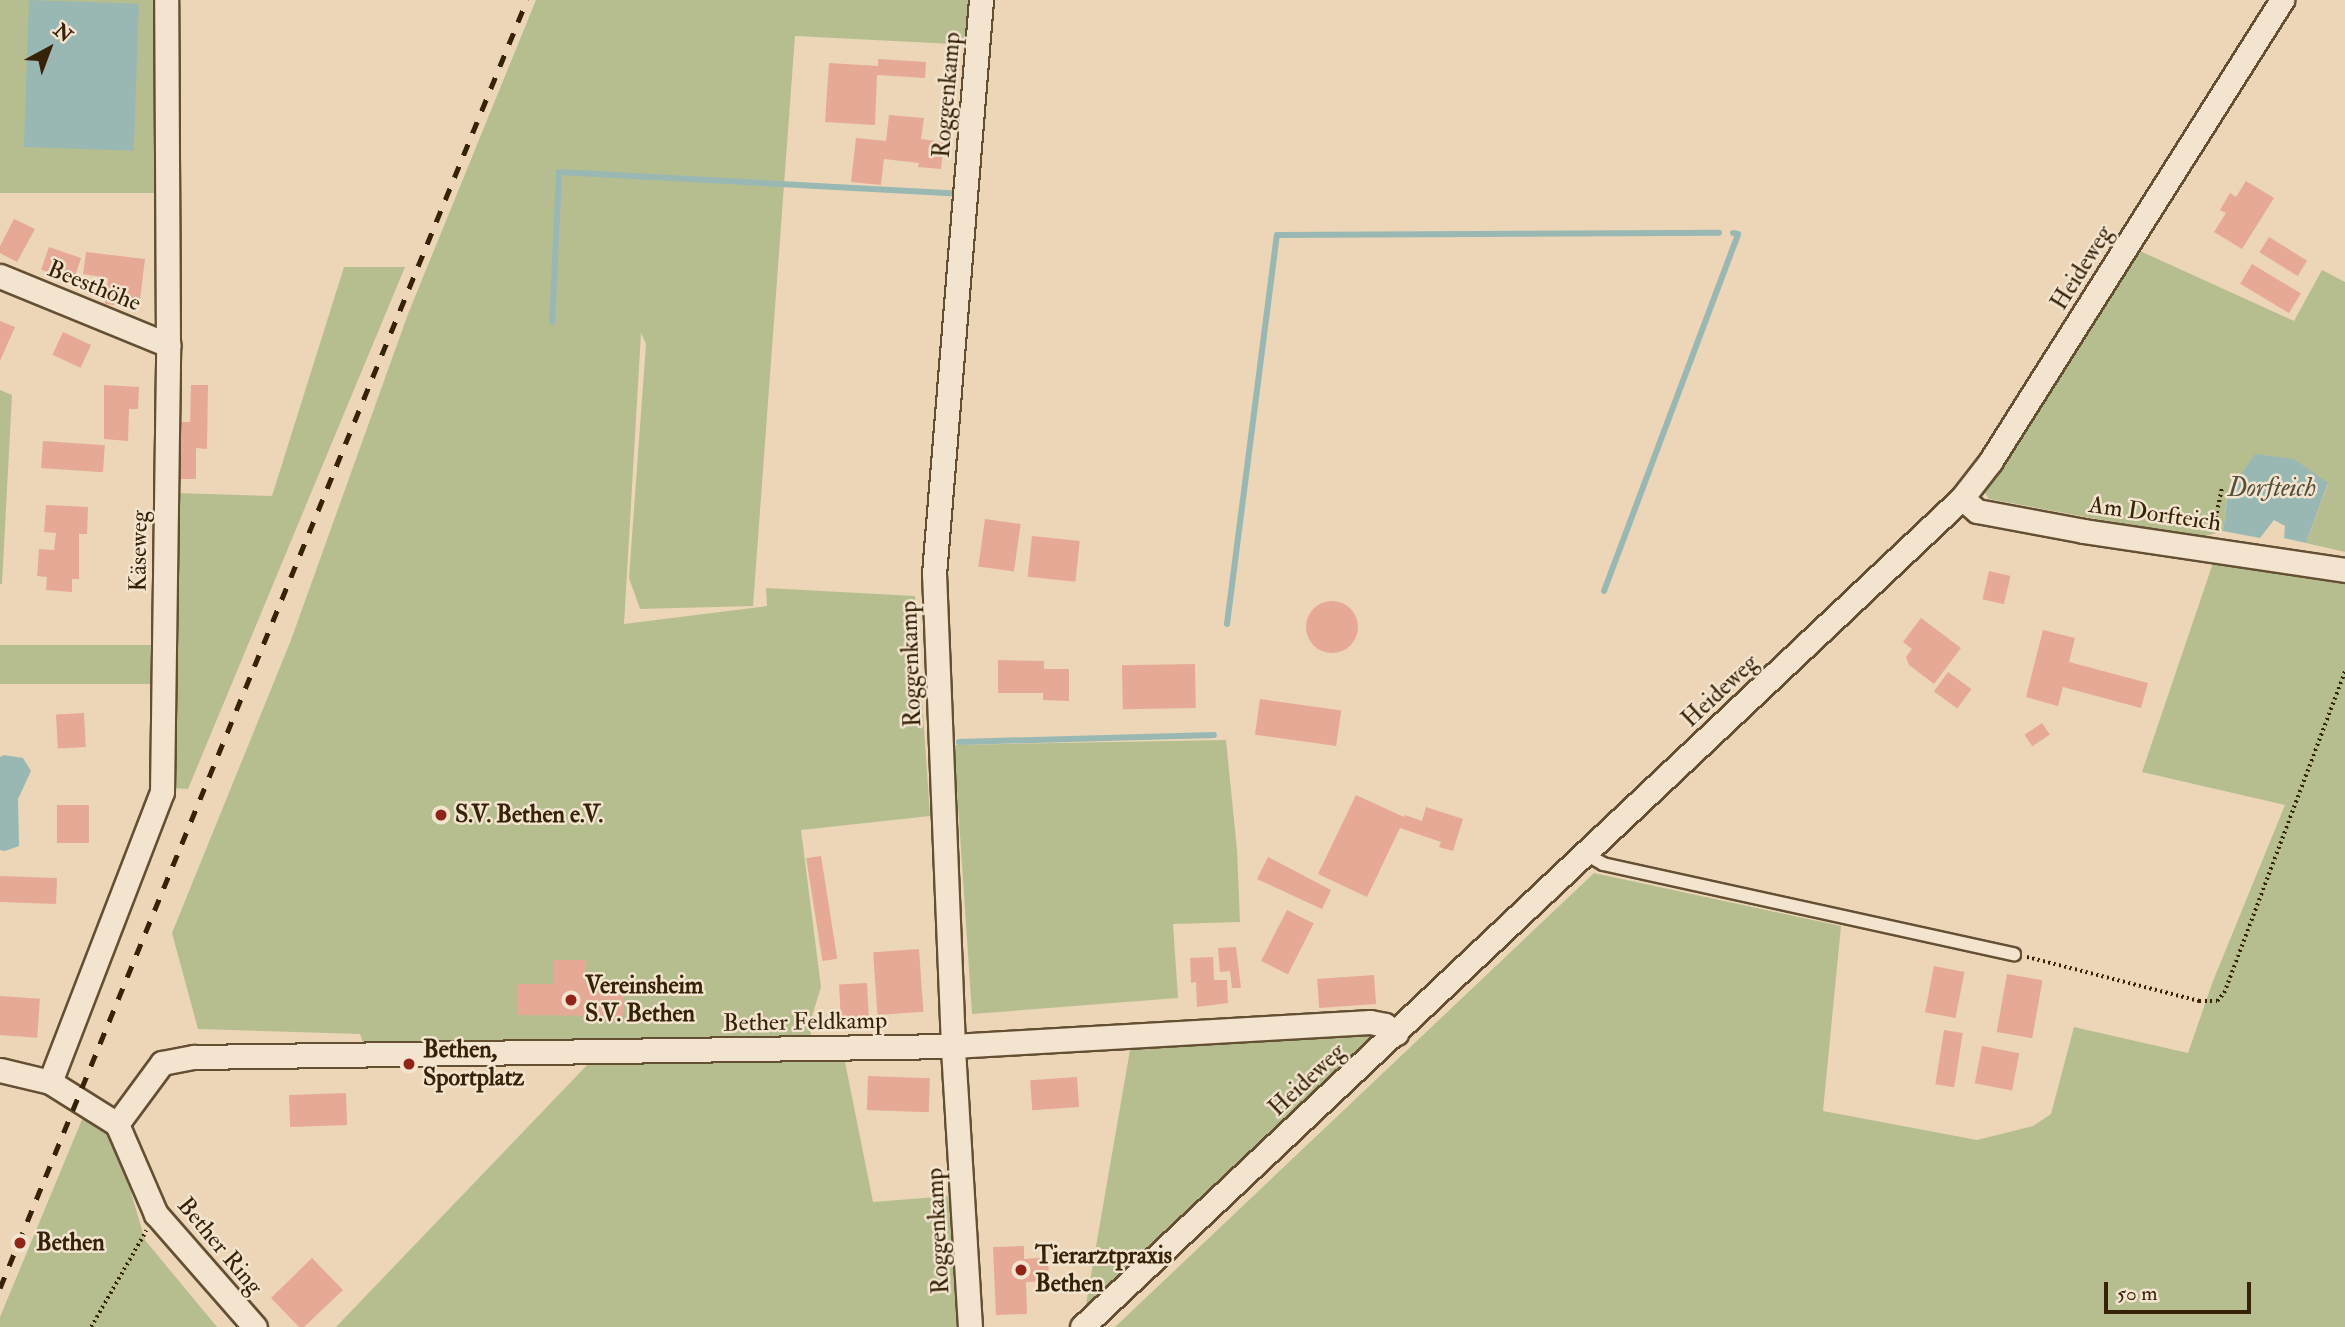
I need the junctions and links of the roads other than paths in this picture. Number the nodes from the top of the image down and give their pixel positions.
1 (166, 0) edge
2 (981, 0) edge
3 (2282, 0) edge
4 (0, 276) edge
5 (168, 345) junction
6 (1962, 498) junction
7 (2345, 570) edge
8 (1586, 854) junction
9 (2014, 954) road end
10 (1396, 1032) junction
11 (363, 1043) dead end
12 (953, 1046) junction
13 (385, 1055) junction
14 (0, 1070) edge
15 (50, 1082) junction
16 (117, 1124) junction
17 (255, 1327) edge
18 (970, 1327) edge
19 (1082, 1327) edge

1 - 5 street, Käseweg
2 - 12 street, Roggenkamp
3 - 6 street, Heideweg
4 - 5 street, Beesthöhe
5 - 15 street, Käseweg
6 - 7 street, Am Dorfteich
6 - 8 street, Heideweg
8 - 9 lane
8 - 10 street, Heideweg
10 - 12 street, Bether Feldkamp
10 - 19 street, Heideweg
11 - 13 lane
12 - 13 street, Bether Feldkamp
12 - 18 street, Roggenkamp
13 - 16 street, Bether Feldkamp
14 - 15 street
15 - 16 street
16 - 17 street, Bether Ring

